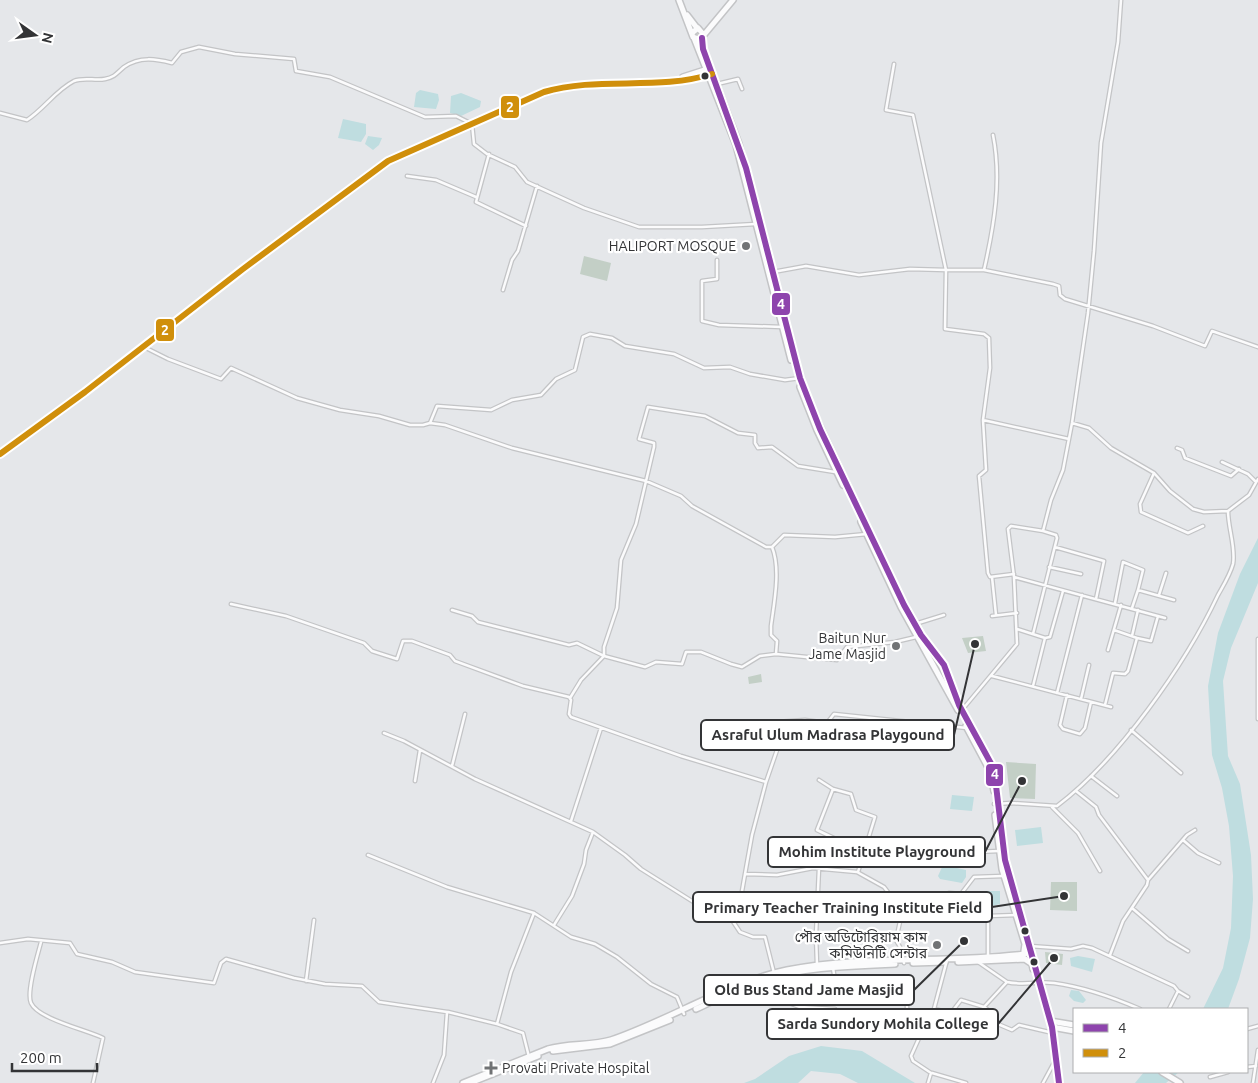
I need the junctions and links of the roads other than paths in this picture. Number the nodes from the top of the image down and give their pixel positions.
1 (680, 0) edge
2 (733, 0) edge
3 (1121, 0) edge
4 (716, 20) junction
5 (696, 32) junction
6 (702, 37) junction
7 (894, 64) dead end
8 (709, 72) junction
9 (716, 85) junction
10 (742, 89) dead end
11 (0, 113) edge
12 (472, 124) junction
13 (993, 135) dead end
14 (489, 154) junction
15 (407, 176) dead end
16 (537, 186) junction
17 (476, 197) junction
18 (754, 206) junction
19 (526, 226) junction
20 (758, 228) junction
21 (717, 260) dead end
22 (946, 270) junction
23 (984, 270) junction
24 (772, 272) junction
25 (503, 290) dead end
26 (775, 293) junction
27 (1088, 307) junction
28 (782, 327) junction
29 (143, 347) junction
30 (1258, 347) edge
31 (791, 352) junction
32 (798, 378) junction
33 (983, 420) junction
34 (430, 423) junction
35 (1072, 424) junction
36 (818, 429) junction
37 (1069, 439) junction
38 (1177, 448) dead end
39 (0, 454) edge
40 (1222, 462) dead end
41 (1239, 469) junction
42 (837, 472) junction
43 (1154, 473) junction
44 (1257, 480) edge
45 (646, 482) junction
46 (852, 498) junction
47 (1228, 511) junction
48 (1203, 526) dead end
49 (1043, 531) junction
50 (869, 533) junction
51 (772, 547) junction
52 (1055, 547) junction
53 (1049, 567) junction
54 (1166, 573) dead end
55 (1081, 574) dead end
56 (992, 576) junction
57 (1014, 576) junction
58 (1045, 586) junction
59 (1138, 590) junction
60 (1063, 591) junction
61 (1082, 595) junction
62 (1159, 595) junction
63 (1096, 599) junction
64 (1174, 600) dead end
65 (231, 604) dead end
66 (1114, 604) junction
67 (1121, 605) junction
68 (1132, 608) junction
69 (452, 610) dead end
70 (1138, 610) junction
71 (1017, 613) junction
72 (944, 615) dead end
73 (996, 615) junction
74 (992, 616) dead end
75 (1158, 616) junction
76 (1165, 618) dead end
77 (915, 627) junction
78 (1018, 629) junction
79 (1114, 630) junction
80 (1033, 634) junction
81 (918, 636) junction
82 (1132, 636) junction
83 (1045, 638) junction
84 (1137, 638) junction
85 (1258, 639) edge
86 (1108, 650) dead end
87 (776, 654) junction
88 (604, 656) junction
89 (1089, 665) dead end
90 (992, 676) junction
91 (1033, 686) junction
92 (1057, 693) junction
93 (1067, 696) junction
94 (570, 698) junction
95 (1081, 699) junction
96 (1091, 702) junction
97 (1105, 705) junction
98 (1111, 706) dead end
99 (960, 711) junction
100 (465, 714) dead end
101 (1258, 719) edge
102 (969, 727) junction
103 (601, 728) junction
104 (1131, 730) junction
105 (384, 733) dead end
106 (420, 750) junction
107 (452, 766) junction
108 (1182, 773) dead end
109 (1091, 776) junction
110 (819, 780) dead end
111 (415, 782) dead end
112 (766, 782) junction
113 (833, 789) junction
114 (1076, 790) junction
115 (1117, 796) dead end
116 (996, 804) junction
117 (1052, 807) junction
118 (571, 821) junction
119 (1196, 830) dead end
120 (593, 832) junction
121 (1183, 840) junction
122 (840, 841) dead end
123 (944, 847) dead end
124 (999, 851) junction
125 (368, 855) dead end
126 (1219, 864) dead end
127 (819, 868) junction
128 (1100, 871) dead end
129 (858, 872) junction
130 (745, 874) junction
131 (1004, 876) junction
132 (1148, 880) junction
133 (949, 893) dead end
134 (904, 903) junction
135 (1132, 908) junction
136 (534, 913) junction
137 (1019, 914) junction
138 (988, 916) junction
139 (314, 920) dead end
140 (732, 920) junction
141 (554, 925) junction
142 (41, 942) junction
143 (0, 943) edge
144 (1030, 946) junction
145 (1188, 951) dead end
146 (1110, 954) junction
147 (1032, 956) junction
148 (988, 957) junction
149 (1023, 957) junction
150 (998, 959) junction
151 (947, 960) junction
152 (977, 961) junction
153 (903, 962) junction
154 (844, 964) junction
155 (817, 967) junction
156 (833, 967) junction
157 (774, 974) junction
158 (306, 981) junction
159 (1008, 982) junction
160 (1040, 983) junction
161 (1178, 991) junction
162 (1188, 997) dead end
163 (907, 1000) dead end
164 (836, 1003) dead end
165 (984, 1007) junction
166 (1138, 1008) edge
167 (1170, 1008) edge
168 (835, 1009) dead end
169 (934, 1009) junction
170 (447, 1012) junction
171 (683, 1013) junction
172 (1050, 1021) junction
173 (497, 1024) junction
174 (930, 1024) junction
175 (1073, 1025) edge
176 (1052, 1030) junction
177 (1073, 1031) edge
178 (1258, 1050) edge
179 (529, 1057) junction
180 (1056, 1058) junction
181 (1258, 1059) edge
182 (1256, 1066) junction
183 (1248, 1067) edge
184 (931, 1072) junction
185 (1164, 1073) edge
186 (1224, 1073) edge
187 (1210, 1076) dead end
188 (1178, 1082) edge
189 (93, 1083) edge
190 (433, 1083) edge
191 (463, 1083) edge
192 (470, 1083) edge
193 (928, 1083) edge
194 (966, 1083) edge
195 (1042, 1083) edge
196 (1059, 1083) edge
197 (1252, 1083) edge

1 - 5 highway
2 - 4 highway
3 - 27 street
4 - 5 highway
4 - 6 highway
5 - 6 highway
5 - 6 highway
5 - 8 highway
6 - 8 highway
7 - 22 street
8 - 9 highway
8 - 12 highway
8 - 18 highway
9 - 10 street
9 - 18 highway
11 - 12 street
12 - 14 street
12 - 29 highway
13 - 23 street
14 - 16 street
14 - 17 street
15 - 17 street
16 - 19 street
16 - 20 street
17 - 19 street
18 - 20 highway
19 - 25 street
20 - 24 highway
20 - 26 highway
21 - 28 street
22 - 23 street
22 - 24 street
22 - 33 street
23 - 27 street
24 - 26 highway
26 - 28 highway
26 - 31 highway
27 - 30 street
27 - 35 street
28 - 31 highway
29 - 34 street
29 - 39 highway
31 - 32 highway
32 - 34 street
32 - 36 highway
33 - 37 street
33 - 56 street
34 - 45 street
35 - 37 street
35 - 43 street
36 - 42 highway
36 - 46 highway
37 - 49 street
38 - 41 street
40 - 41 street
41 - 44 street
42 - 45 street
42 - 46 highway
43 - 47 street
43 - 48 street
44 - 47 street
45 - 51 street
45 - 88 street
46 - 50 highway
47 - 104 street
49 - 52 street
49 - 57 street
50 - 51 street
50 - 77 highway
51 - 87 street
52 - 53 street
52 - 63 street
53 - 55 street
53 - 58 street
54 - 62 street
56 - 57 street
56 - 73 street
57 - 58 street
57 - 71 street
58 - 60 street
58 - 80 street
59 - 62 street
59 - 66 street
59 - 68 street
60 - 61 street
60 - 83 street
61 - 63 street
61 - 92 street
62 - 64 street
63 - 66 street
65 - 94 street
66 - 67 street
67 - 68 street
67 - 79 street
68 - 70 street
69 - 88 street
70 - 75 street
70 - 82 street
71 - 73 street
71 - 78 street
72 - 77 street
73 - 74 street
75 - 76 street
75 - 84 street
77 - 81 highway
77 - 99 highway
78 - 80 street
78 - 90 street
79 - 82 street
79 - 86 street
80 - 83 street
81 - 87 street
81 - 99 highway
82 - 84 street
83 - 91 street
84 - 97 street
85 - 101 street
87 - 88 street
88 - 94 street
89 - 95 street
90 - 91 street
90 - 99 street
91 - 92 street
92 - 93 street
93 - 95 street
93 - 96 street
94 - 103 street
95 - 96 street
96 - 97 street
97 - 98 street
99 - 102 highway
100 - 107 street
102 - 112 street
102 - 116 highway
103 - 112 street
103 - 118 street
104 - 108 street
104 - 109 street
105 - 106 street
106 - 107 street
106 - 111 street
107 - 118 street
109 - 114 street
109 - 115 street
110 - 113 street
112 - 130 street
113 - 122 street
113 - 129 street
114 - 117 street
114 - 132 street
116 - 117 street
116 - 124 highway
116 - 137 highway
117 - 128 street
118 - 120 street
119 - 121 street
120 - 140 street
120 - 141 street
121 - 126 street
121 - 132 street
123 - 124 street
124 - 131 highway
125 - 136 street
127 - 129 street
127 - 130 street
127 - 155 street
129 - 134 street
130 - 140 street
131 - 133 street
131 - 137 highway
132 - 135 street
134 - 138 street
134 - 153 street
135 - 145 street
135 - 146 street
136 - 141 street
136 - 173 street
137 - 138 street
137 - 144 highway
137 - 149 highway
138 - 148 street
139 - 158 street
140 - 157 street
141 - 171 street
142 - 143 street
142 - 158 street
142 - 189 street
144 - 146 street
144 - 147 highway
146 - 161 street
147 - 149 highway
147 - 160 highway
148 - 150 highway
148 - 151 highway
149 - 150 highway
149 - 160 highway
150 - 152 highway
151 - 152 highway
151 - 153 highway
151 - 169 street
152 - 159 street
153 - 154 highway
154 - 155 highway
154 - 156 highway
155 - 156 highway
155 - 157 highway
156 - 164 street
157 - 168 street
157 - 171 highway
158 - 170 street
159 - 160 street
159 - 165 street
160 - 166 street
160 - 172 highway
161 - 162 street
161 - 167 street
163 - 174 street
165 - 169 street
165 - 176 street
169 - 174 street
170 - 173 street
170 - 190 street
171 - 179 highway
172 - 175 highway
172 - 176 highway
173 - 179 street
174 - 184 street
176 - 177 highway
176 - 180 main road
178 - 181 street
179 - 191 highway
179 - 192 highway
180 - 195 street
180 - 196 main road
181 - 182 street
182 - 183 street
182 - 197 street
184 - 193 street
184 - 194 street
185 - 188 highway
186 - 187 street

